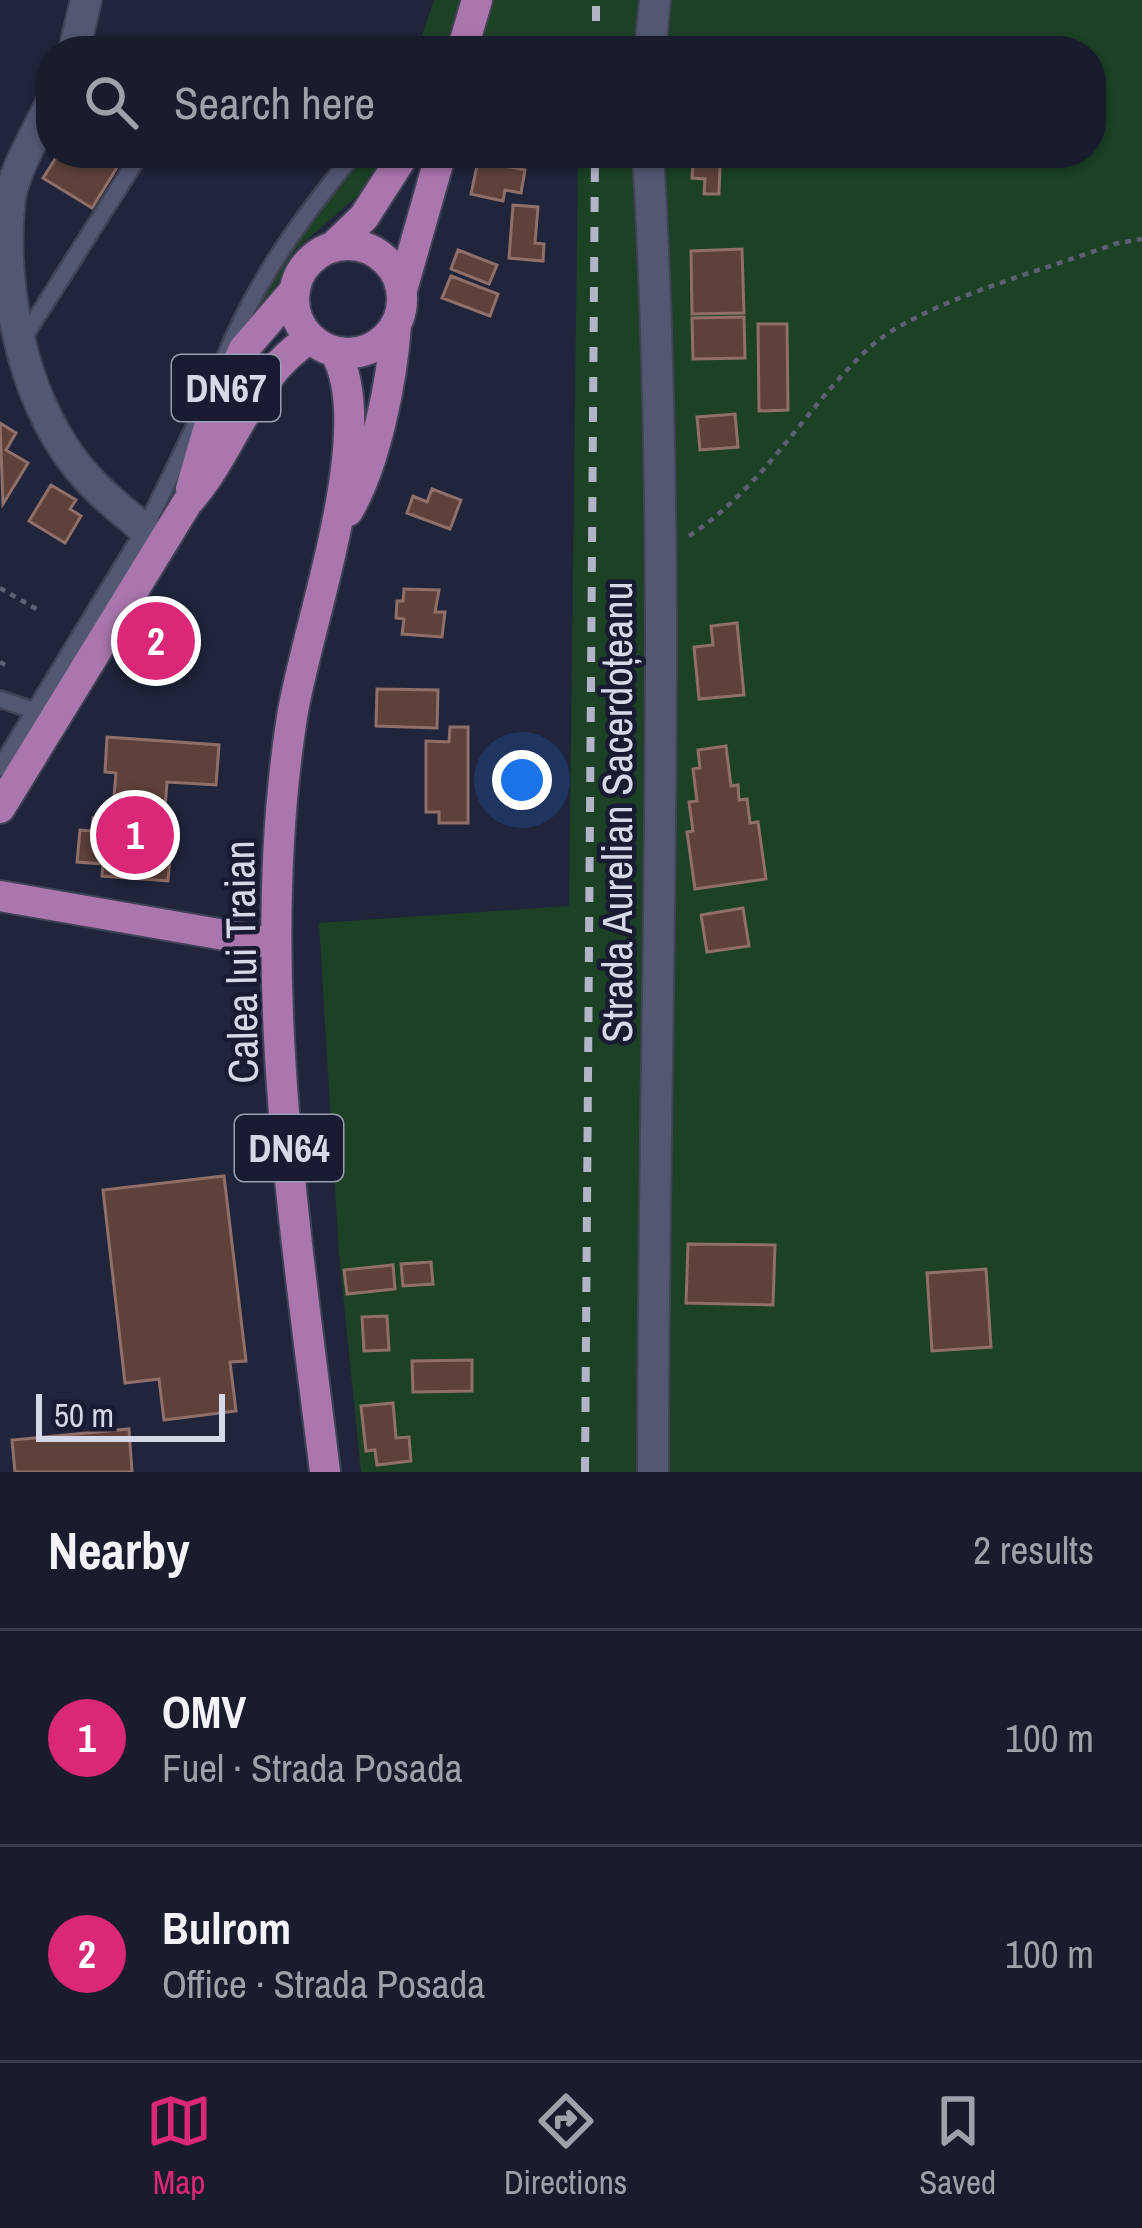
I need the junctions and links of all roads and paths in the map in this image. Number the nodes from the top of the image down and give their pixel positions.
1 (655, 0) edge
2 (88, 1) edge
3 (475, 8) edge
4 (83, 36) edge
5 (461, 36) edge
6 (651, 36) edge
7 (36, 134) edge
8 (131, 168) edge
9 (343, 168) edge
10 (395, 168) edge
11 (437, 168) edge
12 (649, 168) edge
13 (1142, 239) edge
14 (334, 246) junction
15 (295, 290) junction
16 (402, 290) junction
17 (396, 326) junction
18 (19, 344) junction
19 (323, 345) junction
20 (187, 503) junction
21 (338, 526) junction
22 (154, 536) junction
23 (660, 556) junction
24 (0, 588) edge
25 (38, 610) dead end
26 (0, 699) edge
27 (45, 715) junction
28 (0, 768) edge
29 (0, 808) edge
30 (0, 896) edge
31 (276, 944) junction
32 (325, 1472) edge
33 (653, 1472) edge

1 - 6 street
2 - 4 street
3 - 5 main road
7 - 18 street
8 - 18 lane
9 - 22 lane
10 - 14 main road
11 - 16 main road
12 - 23 street, Strada Aurelian Sacerdoțeanu
13 - 23 path
14 - 15 main road
14 - 16 main road
15 - 19 main road
15 - 20 main road, DN67
16 - 17 main road
17 - 19 main road
17 - 21 main road, Calea lui Traian / DN64
18 - 22 street
19 - 20 main road, DN67
19 - 21 main road, Calea lui Traian / DN64
20 - 22 main road, DN67
21 - 31 main road, Calea lui Traian / DN64
22 - 27 main road, DN67
23 - 33 street, Strada Aurelian Sacerdoțeanu
24 - 25 path
26 - 27 lane
27 - 28 lane
27 - 29 main road, DN67
30 - 31 main road
31 - 32 main road, Calea lui Traian / DN64

